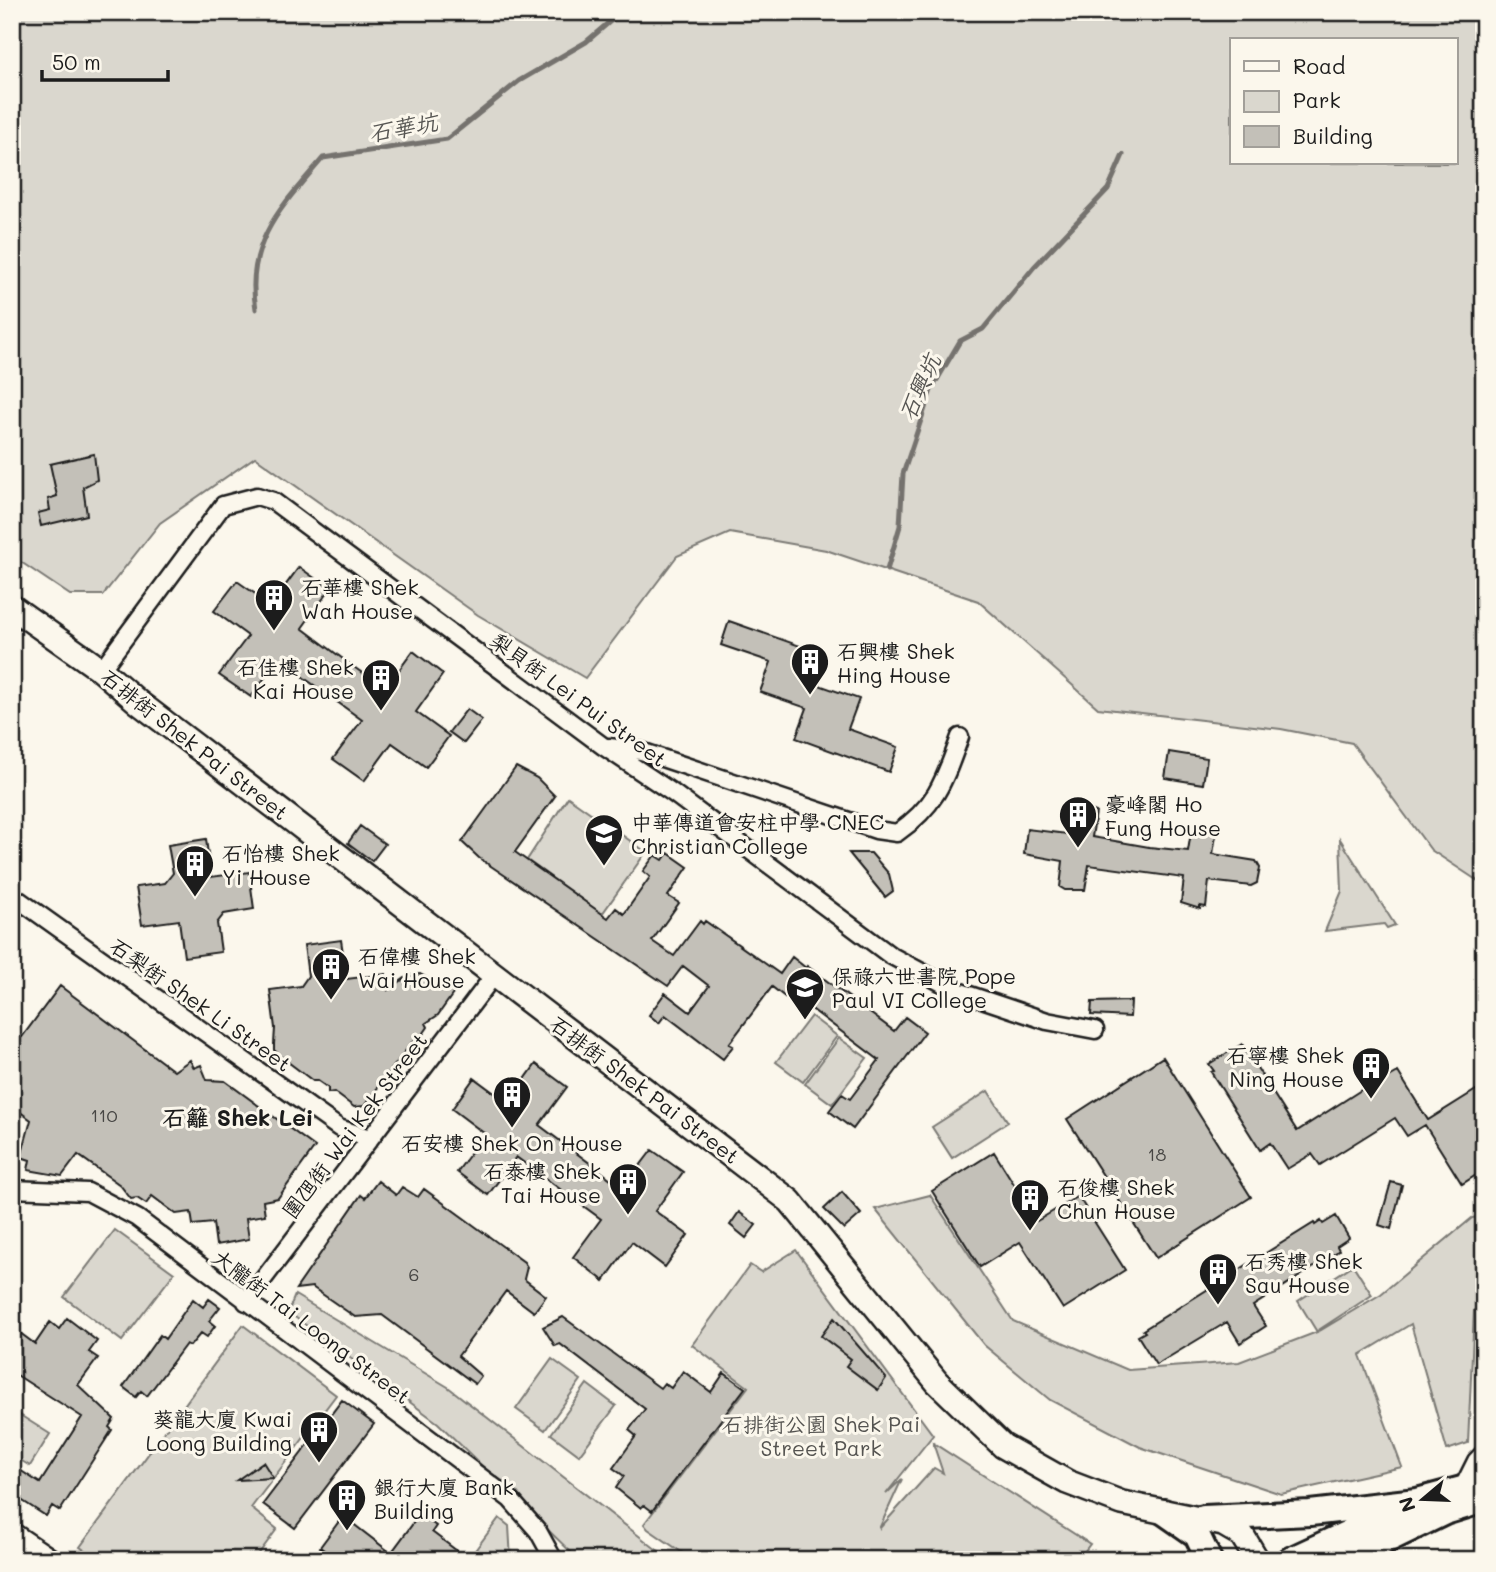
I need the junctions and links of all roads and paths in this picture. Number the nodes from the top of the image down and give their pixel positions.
1 (12, 607) edge
2 (101, 670) junction
3 (960, 737) dead end
4 (603, 746) junction
5 (692, 769) junction
6 (673, 793) junction
7 (12, 895) edge
8 (495, 974) junction
9 (1094, 1030) dead end
10 (370, 1138) junction
11 (12, 1189) edge
12 (246, 1302) junction
13 (1484, 1454) edge
14 (1473, 1485) edge
15 (1484, 1500) edge
16 (1417, 1501) junction
17 (1164, 1512) junction
18 (1204, 1518) junction
19 (12, 1535) edge
20 (1353, 1555) edge
21 (49, 1560) edge
22 (554, 1560) edge
23 (1209, 1560) edge
24 (1257, 1560) edge
25 (1290, 1560) edge
26 (1337, 1560) edge

1 - 2 street, 石排街 Shek Pai Street
2 - 4 street, 梨貝街 Lei Pui Street
2 - 8 street, 石排街 Shek Pai Street
3 - 5 street
4 - 5 street
4 - 6 street, 梨貝街 Lei Pui Street
5 - 6 street
6 - 9 street, 梨貝街 Lei Pui Street
7 - 10 street, 石梨街 Shek Li Street
8 - 10 street, 圍乪街 Wai Kek Street
8 - 17 street, 石排街 Shek Pai Street
10 - 12 street, 圍乪街 Wai Kek Street
11 - 12 street, 大隴街 Tai Loong Street
12 - 22 street, 大隴街 Tai Loong Street
13 - 14 street
14 - 16 main road
15 - 20 main road
16 - 18 main road
16 - 25 main road
17 - 18 street, 石排街 Shek Pai Street
17 - 23 main road
18 - 24 street, 石排街 Shek Pai Street
19 - 21 street
20 - 26 main road

